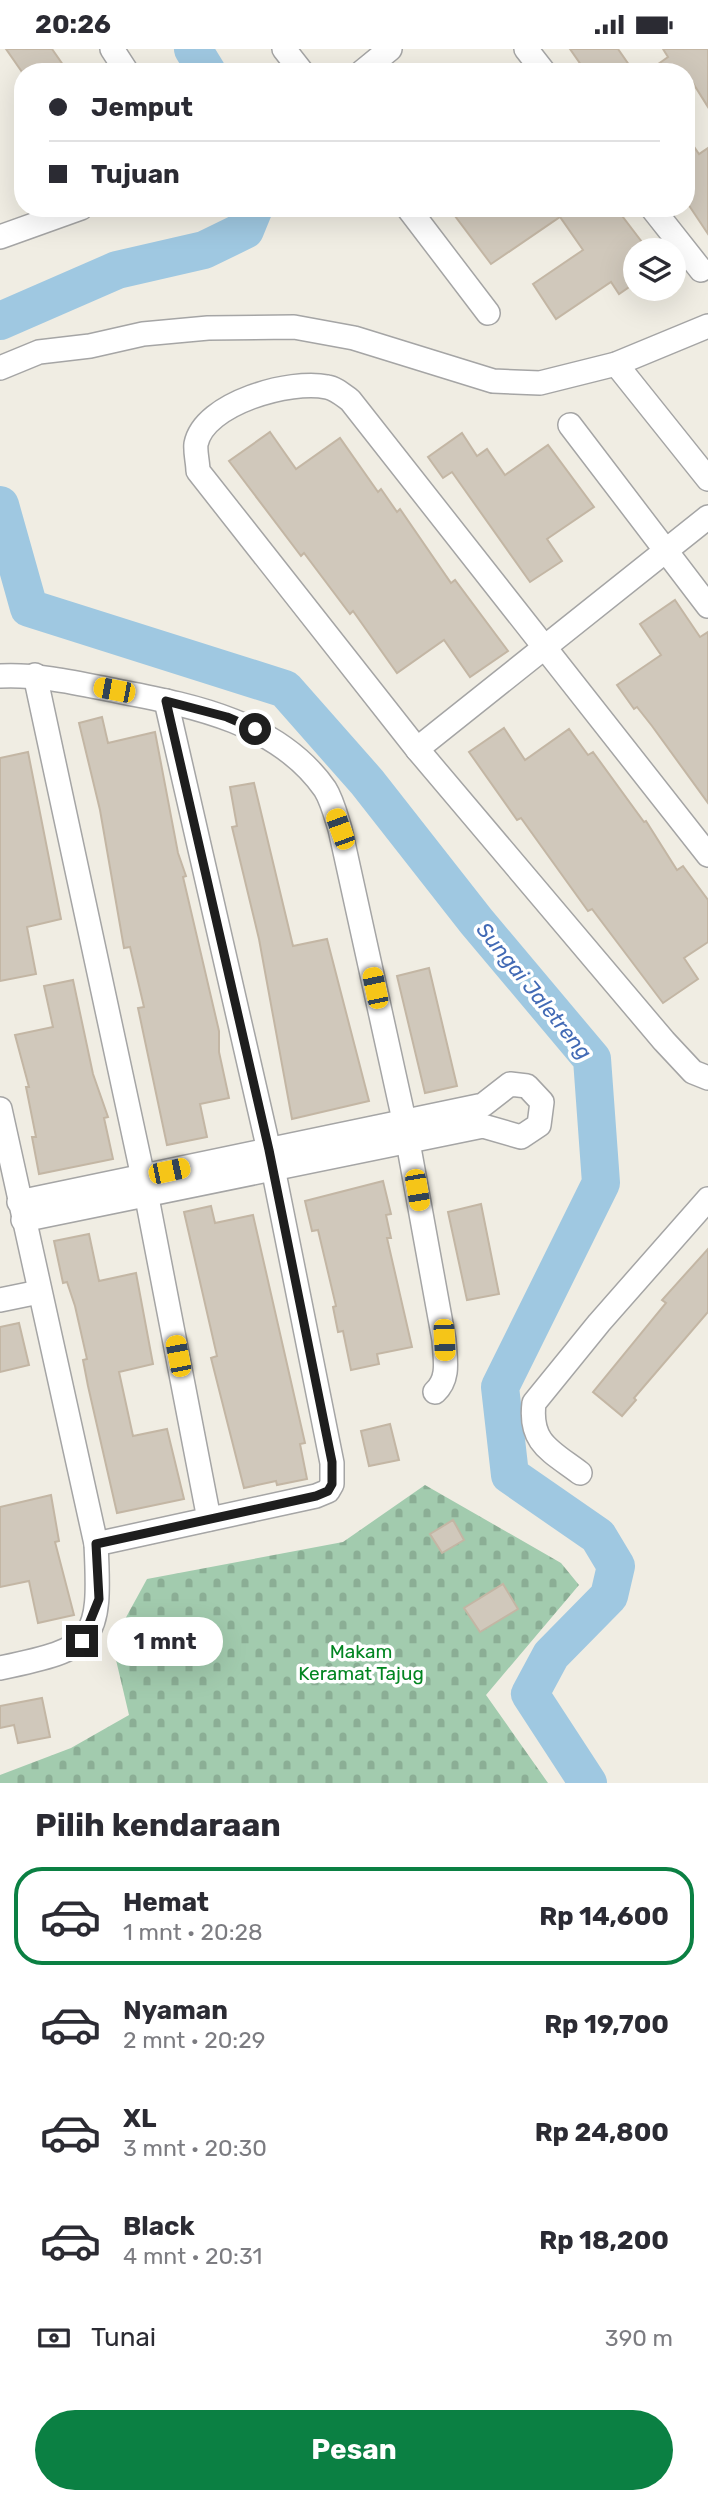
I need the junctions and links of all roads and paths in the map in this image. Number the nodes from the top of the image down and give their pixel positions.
1 (284, 49) edge
2 (390, 49) edge
3 (526, 49) edge
4 (295, 63) edge
5 (373, 63) edge
6 (537, 63) edge
7 (56, 217) edge
8 (415, 217) edge
9 (659, 217) edge
10 (0, 237) edge
11 (701, 270) dead end
12 (488, 313) dead end
13 (708, 326) edge
14 (616, 365) junction
15 (0, 368) edge
16 (570, 425) dead end
17 (708, 479) edge
18 (708, 517) edge
19 (665, 550) junction
20 (708, 606) edge
21 (545, 649) junction
22 (35, 675) junction
23 (0, 677) edge
24 (166, 701) junction
25 (416, 749) junction
26 (708, 855) edge
27 (708, 1078) edge
28 (1, 1123) edge
29 (406, 1130) junction
30 (271, 1159) junction
31 (145, 1185) junction
32 (708, 1199) edge
33 (21, 1211) junction
34 (39, 1292) junction
35 (0, 1300) edge
36 (435, 1392) dead end
37 (580, 1473) dead end
38 (209, 1519) junction
39 (96, 1544) junction
40 (0, 1668) edge

1 - 4 street
2 - 5 street
3 - 6 street
7 - 10 street
8 - 12 street
9 - 11 street
13 - 14 street
14 - 15 street
14 - 17 street
16 - 19 street
18 - 19 street
19 - 20 street
19 - 21 street
21 - 25 street
21 - 25 street
21 - 26 street
22 - 23 street
22 - 24 street
22 - 31 street
24 - 29 street
24 - 30 street
25 - 27 street
28 - 33 street
29 - 29 street
29 - 30 street
29 - 36 street
30 - 31 street
30 - 38 street
31 - 33 street
31 - 38 street
32 - 37 street
33 - 34 street
34 - 35 street
34 - 39 street
38 - 39 street
39 - 40 street

